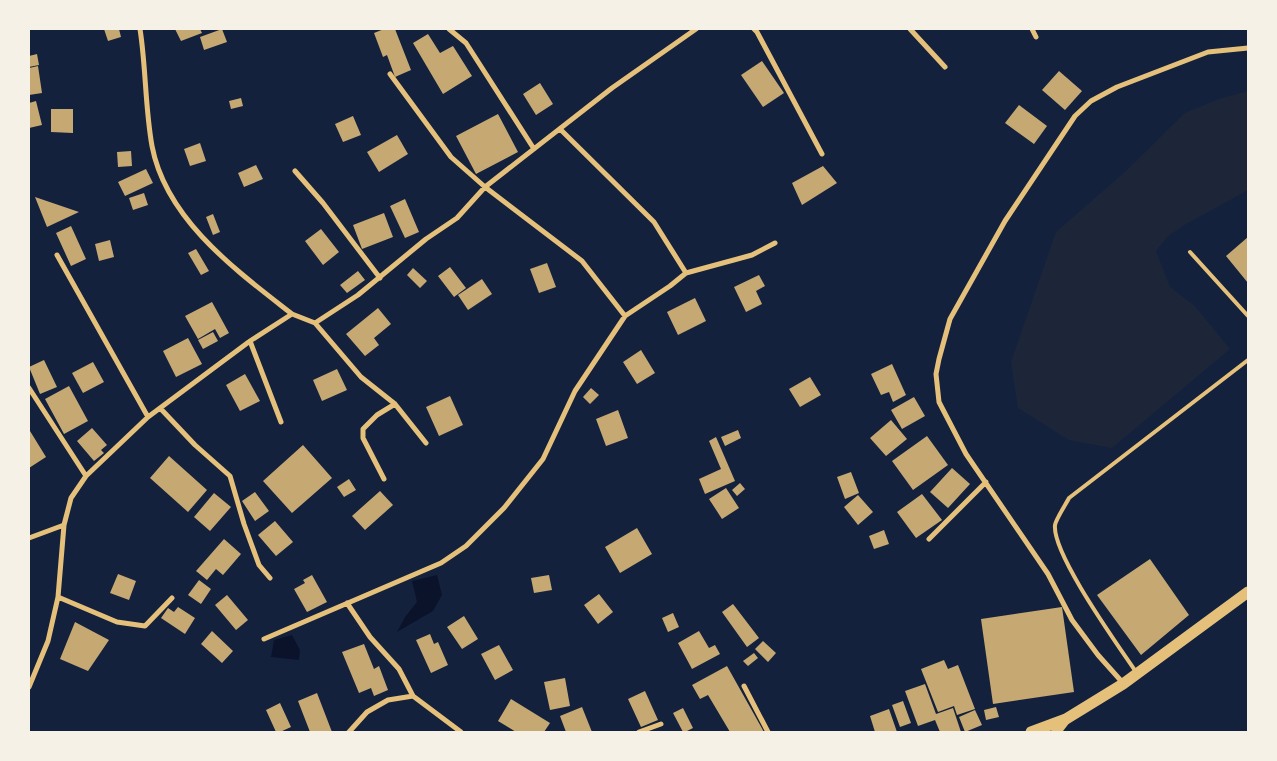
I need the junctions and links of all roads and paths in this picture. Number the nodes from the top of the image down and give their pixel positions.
1 (140, 29) edge
2 (449, 29) edge
3 (696, 29) edge
4 (754, 29) edge
5 (910, 29) edge
6 (1032, 29) edge
7 (1036, 37) dead end
8 (1248, 48) edge
9 (945, 66) dead end
10 (390, 74) dead end
11 (560, 129) junction
12 (534, 149) junction
13 (822, 154) dead end
14 (295, 171) dead end
15 (485, 187) junction
16 (775, 243) dead end
17 (1190, 252) dead end
18 (58, 255) dead end
19 (686, 273) junction
20 (380, 278) junction
21 (292, 314) junction
22 (625, 316) junction
23 (1248, 316) edge
24 (315, 323) junction
25 (250, 340) junction
26 (1248, 360) edge
27 (29, 388) edge
28 (395, 404) junction
29 (160, 408) junction
30 (148, 416) junction
31 (281, 422) dead end
32 (426, 444) dead end
33 (86, 476) junction
34 (384, 479) dead end
35 (986, 482) junction
36 (64, 525) junction
37 (29, 538) edge
38 (929, 539) dead end
39 (270, 578) dead end
40 (1248, 592) edge
41 (58, 597) junction
42 (172, 598) dead end
43 (347, 603) junction
44 (264, 639) dead end
45 (1137, 674) junction
46 (1123, 684) junction
47 (744, 686) dead end
48 (29, 687) edge
49 (413, 696) junction
50 (1066, 719) junction
51 (662, 724) dead end
52 (349, 732) edge
53 (461, 732) edge
54 (639, 732) edge
55 (768, 732) edge
56 (1031, 732) edge
57 (1056, 732) edge

1 - 21 street
2 - 12 street
3 - 11 street
4 - 13 street
5 - 9 street
6 - 7 street
8 - 35 street
10 - 15 street
11 - 12 street
11 - 19 street
12 - 15 street
14 - 20 street
15 - 20 street
15 - 22 street
16 - 19 street
17 - 23 lane
18 - 30 street
19 - 22 street
20 - 24 street
21 - 24 street
21 - 25 street
22 - 43 street
24 - 28 street
25 - 29 street
25 - 31 street
26 - 45 lane
27 - 33 street
28 - 32 street
28 - 34 street
29 - 30 street
29 - 39 street
30 - 33 street
33 - 36 street
35 - 38 street
35 - 46 street
36 - 37 street
36 - 41 street
40 - 45 main road
41 - 42 street
41 - 48 street
43 - 44 street
43 - 49 street
45 - 46 main road
46 - 50 main road
47 - 55 street
49 - 52 street
49 - 53 street
50 - 56 main road
50 - 57 main road
51 - 54 street

